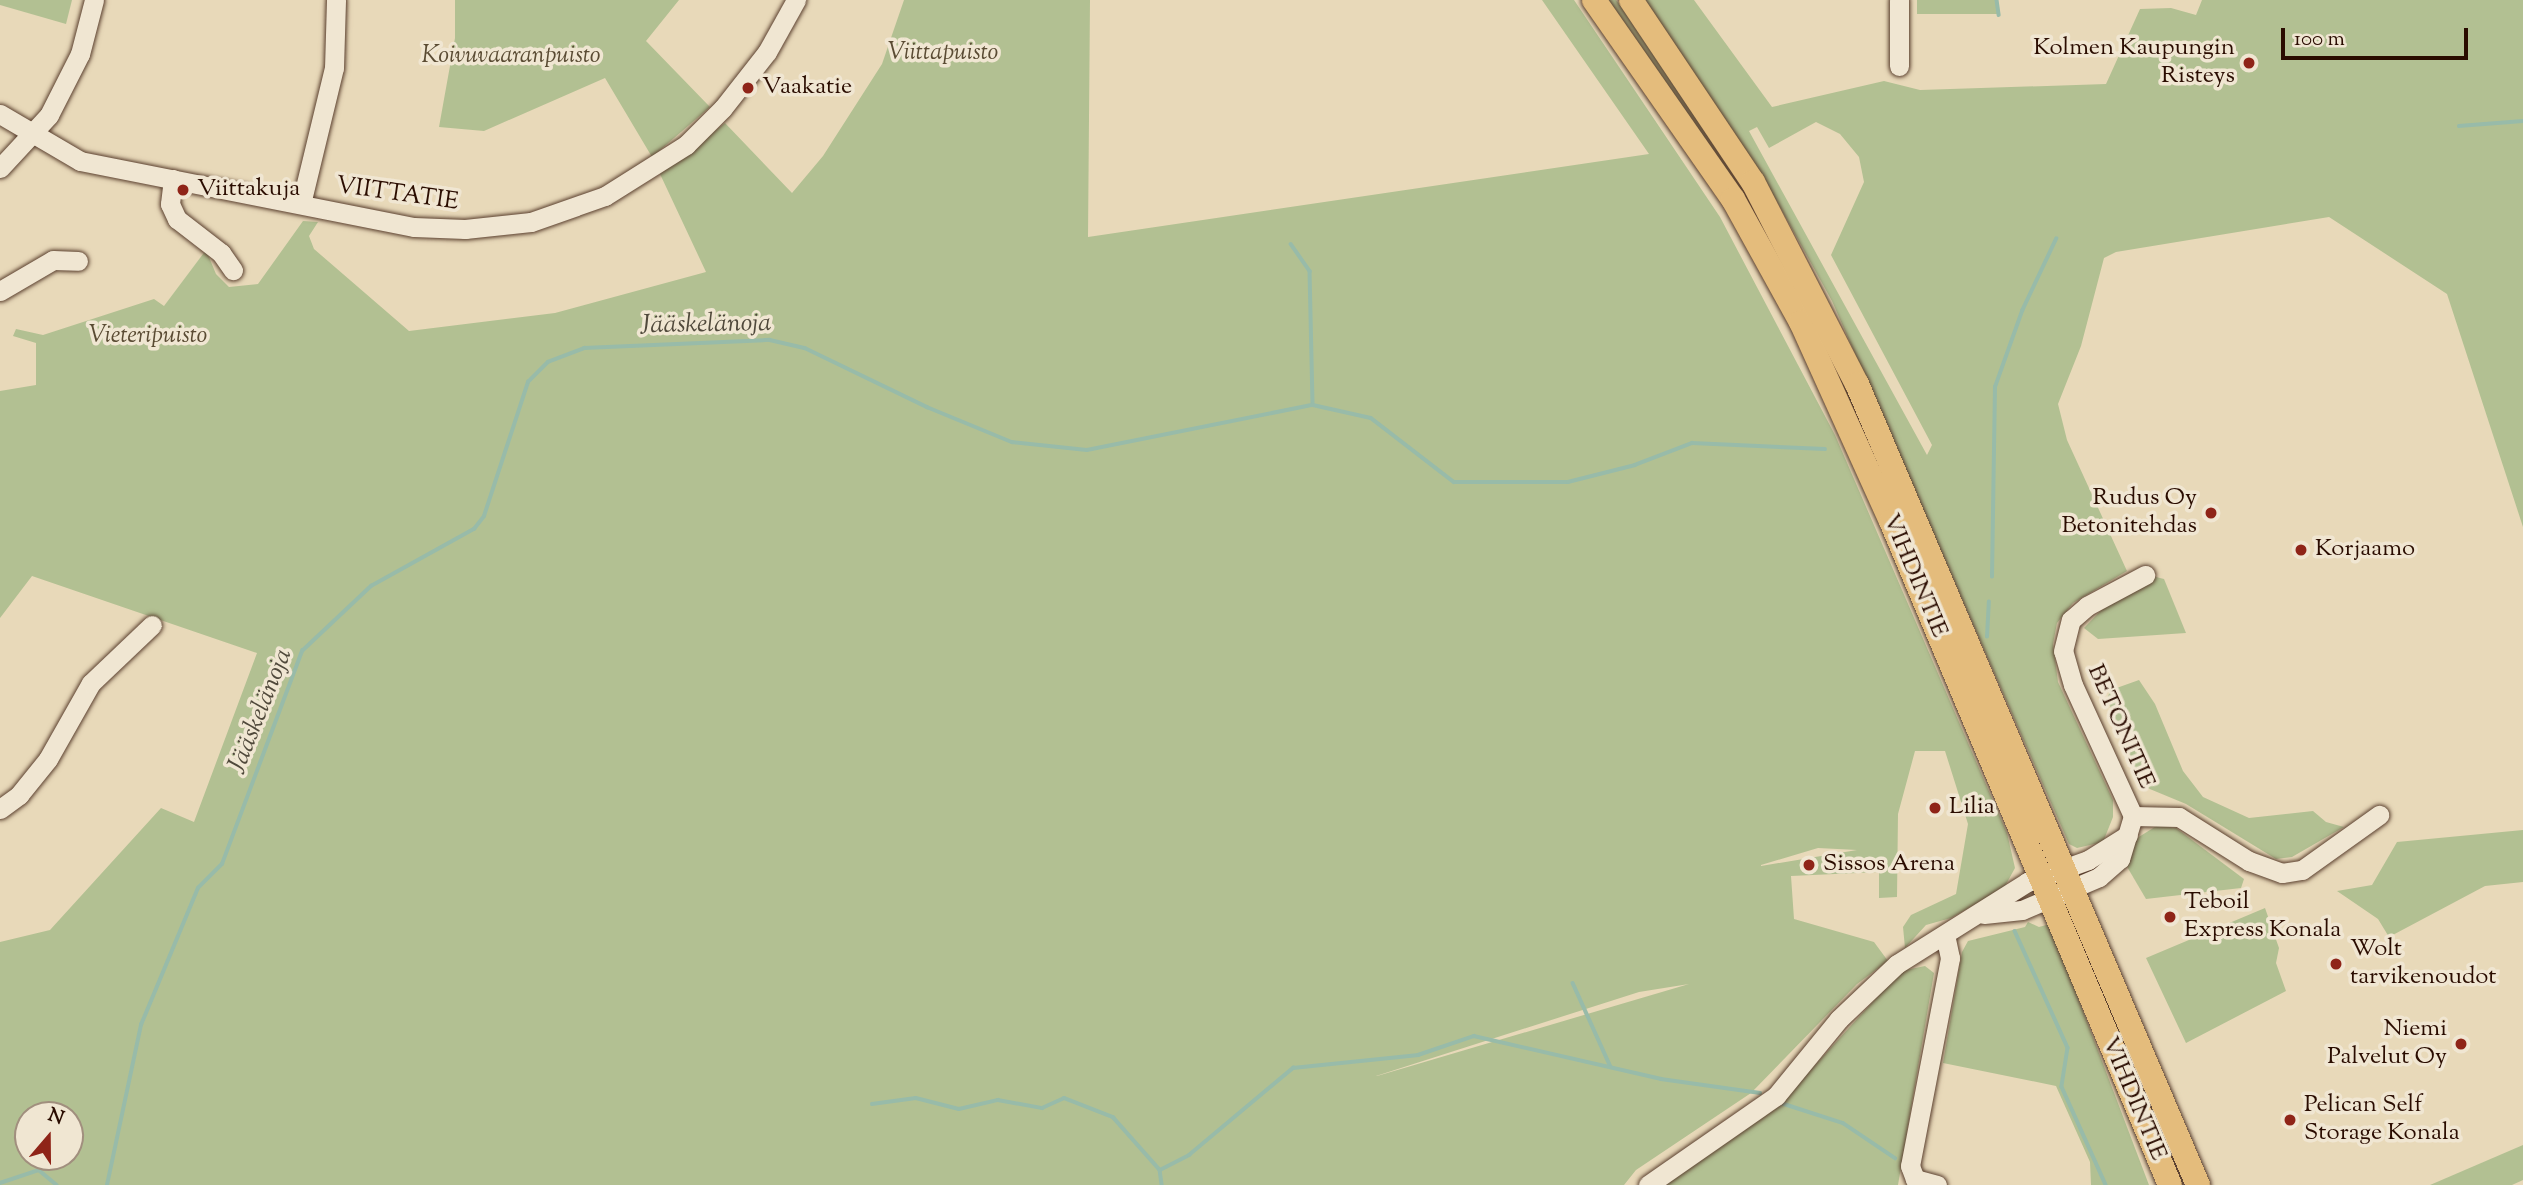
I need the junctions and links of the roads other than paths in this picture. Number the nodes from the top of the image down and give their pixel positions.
1 (94, 0) edge
2 (336, 0) edge
3 (796, 0) edge
4 (1594, 0) edge
5 (1631, 0) edge
6 (1899, 0) edge
7 (1899, 66) dead end
8 (0, 114) edge
9 (36, 134) junction
10 (0, 168) edge
11 (173, 179) junction
12 (300, 204) junction
13 (78, 261) dead end
14 (233, 270) dead end
15 (0, 291) edge
16 (2145, 575) dead end
17 (152, 625) dead end
18 (0, 809) edge
19 (2379, 815) dead end
20 (2130, 826) junction
21 (2063, 868) junction
22 (2039, 876) junction
23 (2073, 892) junction
24 (2049, 901) junction
25 (1981, 915) junction
26 (1945, 935) junction
27 (1648, 1185) edge
28 (1937, 1185) edge
29 (2170, 1185) edge
30 (2198, 1185) edge

1 - 9 street
2 - 12 street
3 - 12 street, VIITTATIE
4 - 22 main road, VIHDINTIE
5 - 21 main road, VIHDINTIE
6 - 7 street
8 - 9 street, VIITTATIE
9 - 10 street
9 - 11 street, VIITTATIE
11 - 12 street, VIITTATIE
11 - 14 street
13 - 15 street
16 - 20 street, BETONITIE
17 - 18 street
19 - 20 street
20 - 21 street
20 - 23 street
21 - 22 street
21 - 23 main road, VIHDINTIE
22 - 24 main road, VIHDINTIE
22 - 25 street
23 - 24 street
23 - 30 main road, VIHDINTIE
24 - 25 street
24 - 29 main road, VIHDINTIE
25 - 26 street
26 - 27 street
26 - 28 street

